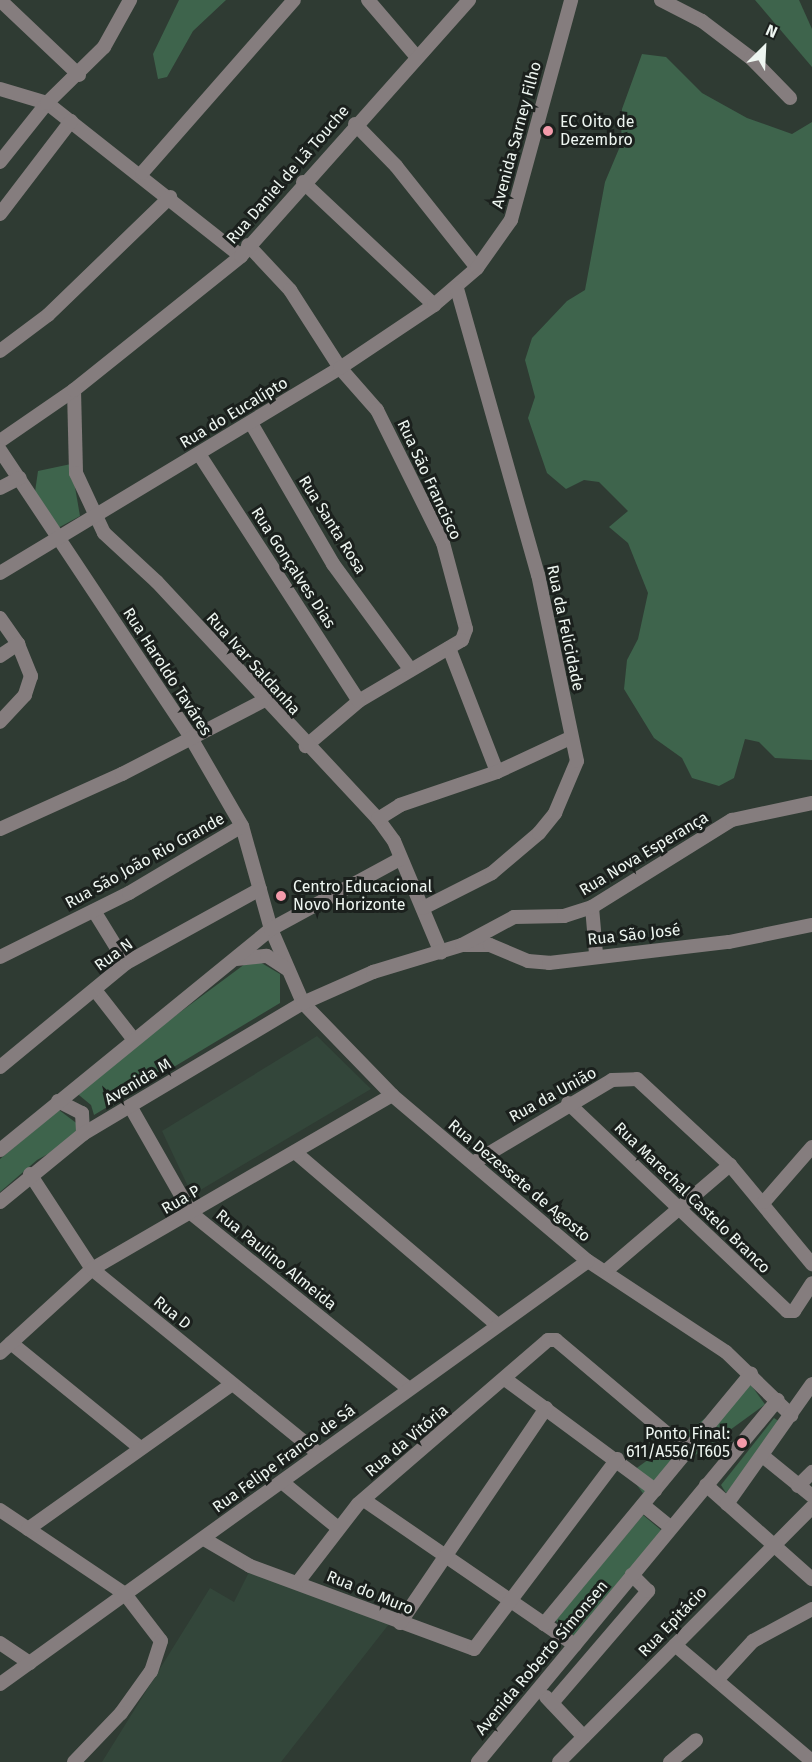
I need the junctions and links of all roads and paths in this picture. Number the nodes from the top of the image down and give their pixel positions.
1 (0, 0) edge
2 (130, 0) edge
3 (294, 0) edge
4 (368, 0) edge
5 (469, 0) edge
6 (571, 0) edge
7 (661, 0) edge
8 (416, 56) junction
9 (79, 75) junction
10 (0, 89) edge
11 (790, 99) dead end
12 (47, 103) junction
13 (70, 121) junction
14 (355, 124) junction
15 (0, 162) edge
16 (142, 173) junction
17 (303, 182) junction
18 (170, 197) junction
19 (0, 214) edge
20 (244, 250) junction
21 (477, 268) junction
22 (457, 288) junction
23 (434, 306) junction
24 (0, 351) edge
25 (340, 368) junction
26 (74, 390) junction
27 (251, 423) junction
28 (0, 441) edge
29 (0, 450) edge
30 (199, 454) junction
31 (20, 478) junction
32 (0, 488) edge
33 (93, 516) junction
34 (59, 536) junction
35 (0, 573) edge
36 (0, 618) edge
37 (18, 644) junction
38 (450, 648) junction
39 (0, 656) edge
40 (410, 669) junction
41 (263, 701) junction
42 (359, 701) junction
43 (0, 722) edge
44 (191, 738) junction
45 (568, 739) junction
46 (306, 746) junction
47 (496, 772) junction
48 (812, 803) edge
49 (378, 819) junction
50 (242, 826) junction
51 (0, 829) edge
52 (400, 859) junction
53 (260, 889) junction
54 (592, 907) junction
55 (423, 908) junction
56 (94, 910) junction
57 (812, 925) edge
58 (271, 929) junction
59 (462, 945) junction
60 (441, 953) junction
61 (596, 954) junction
62 (0, 957) edge
63 (231, 961) junction
64 (126, 963) junction
65 (291, 975) junction
66 (95, 990) junction
67 (303, 1003) junction
68 (276, 1019) junction
69 (134, 1040) junction
70 (0, 1067) edge
71 (392, 1095) junction
72 (58, 1101) junction
73 (568, 1103) junction
74 (130, 1106) junction
75 (83, 1134) junction
76 (812, 1148) edge
77 (0, 1149) edge
78 (296, 1153) junction
79 (473, 1163) junction
80 (730, 1165) junction
81 (30, 1174) junction
82 (0, 1202) edge
83 (764, 1202) junction
84 (680, 1207) junction
85 (191, 1213) junction
86 (588, 1261) junction
87 (812, 1264) edge
88 (92, 1269) junction
89 (608, 1270) junction
90 (812, 1284) edge
91 (496, 1324) junction
92 (11, 1343) junction
93 (0, 1353) edge
94 (751, 1374) junction
95 (505, 1379) junction
96 (232, 1384) junction
97 (812, 1384) edge
98 (408, 1388) junction
99 (778, 1401) junction
100 (546, 1407) junction
101 (791, 1415) junction
102 (140, 1448) junction
103 (688, 1451) junction
104 (319, 1454) junction
105 (764, 1457) junction
106 (617, 1459) junction
107 (812, 1472) edge
108 (282, 1482) junction
109 (706, 1485) junction
110 (798, 1486) junction
111 (655, 1490) junction
112 (812, 1496) edge
113 (364, 1500) junction
114 (727, 1504) junction
115 (643, 1505) junction
116 (812, 1507) edge
117 (0, 1510) edge
118 (338, 1528) junction
119 (671, 1528) junction
120 (28, 1529) junction
121 (204, 1539) junction
122 (777, 1547) junction
123 (441, 1556) junction
124 (632, 1575) junction
125 (812, 1580) edge
126 (298, 1582) junction
127 (124, 1594) junction
128 (509, 1603) junction
129 (812, 1609) edge
130 (400, 1623) junction
131 (592, 1623) junction
132 (544, 1624) junction
133 (608, 1637) junction
134 (0, 1643) edge
135 (575, 1645) junction
136 (675, 1645) junction
137 (30, 1663) junction
138 (717, 1680) junction
139 (0, 1684) edge
140 (539, 1689) junction
141 (552, 1703) junction
142 (584, 1737) junction
143 (696, 1740) dead end
144 (812, 1761) edge
145 (74, 1762) edge
146 (478, 1762) edge
147 (559, 1762) edge
148 (670, 1762) edge

1 - 9 street
2 - 9 street
3 - 16 street
4 - 8 street
5 - 8 street, Rua Daniel de Lã Touche
6 - 21 street, Avenida Sarney Filho
7 - 11 street
8 - 14 street, Rua Daniel de Lã Touche
9 - 12 street
10 - 12 street
12 - 13 street, Rua São Francisco
12 - 15 street
13 - 16 street, Rua São Francisco
13 - 19 street
14 - 17 street, Rua Daniel de Lã Touche
14 - 21 street
16 - 18 street, Rua São Francisco
17 - 20 street, Rua Daniel de Lã Touche
17 - 23 street
18 - 20 street, Rua São Francisco
18 - 24 street
20 - 25 street, Rua São Francisco
20 - 26 street, Rua Daniel de Lã Touche
21 - 22 street, Rua do Eucalípto
22 - 23 street, Rua do Eucalípto
22 - 45 street, Rua da Felicidade
23 - 25 street, Rua do Eucalípto
25 - 27 street, Rua do Eucalípto
25 - 38 street, Rua São Francisco
26 - 28 street, Rua Daniel de Lã Touche
26 - 33 street, Rua Ivar Saldanha
27 - 30 street, Rua do Eucalípto
27 - 40 street, Rua Santa Rosa
29 - 31 street, Rua Haroldo Taváres
30 - 33 street, Rua do Eucalípto
30 - 42 street, Rua Gonçalves Dias
31 - 32 street
31 - 34 street, Rua Haroldo Taváres
33 - 34 street, Rua do Eucalípto
33 - 41 street, Rua Ivar Saldanha
34 - 35 street, Rua do Eucalípto
34 - 44 street, Rua Haroldo Taváres
36 - 37 street
37 - 39 street
37 - 43 street
38 - 40 street
38 - 47 street
40 - 42 street
41 - 44 street
41 - 46 street, Rua Ivar Saldanha
42 - 46 street
44 - 50 street, Rua Haroldo Taváres
44 - 51 street
45 - 47 street
45 - 55 street, Rua da Felicidade
46 - 49 street, Rua Ivar Saldanha
47 - 49 street
48 - 54 street, Rua Nova Esperança
49 - 52 street, Rua Ivar Saldanha
50 - 53 street, Rua Haroldo Taváres
50 - 56 street, Rua São João Rio Grande
52 - 55 street, Rua Ivar Saldanha
52 - 58 street, Avenida M
53 - 58 street, Rua Haroldo Taváres
53 - 64 street, Rua N
54 - 59 street, Rua Nova Esperança
54 - 61 street
55 - 60 street, Rua Ivar Saldanha
56 - 62 street, Rua São João Rio Grande
56 - 64 street
57 - 61 street, Rua São José
58 - 63 street, Avenida M
58 - 65 street, Rua Dezessete de Agosto
59 - 60 street, Rua Nova Esperança
59 - 61 street, Rua São José
60 - 67 street, Avenida M
63 - 65 street
63 - 69 street, Avenida M
64 - 66 street, Rua N
65 - 67 street, Rua Dezessete de Agosto
65 - 68 street
66 - 69 street
66 - 70 street, Rua N
67 - 68 street, Avenida M
67 - 71 street, Rua Dezessete de Agosto
68 - 74 street, Avenida M
69 - 72 street, Avenida M
71 - 78 street, Rua P
71 - 79 street, Rua Dezessete de Agosto
72 - 75 street
72 - 77 street, Avenida M
73 - 79 street, Rua da União
73 - 80 street, Rua da União
73 - 84 street, Rua Marechal Castelo Branco
74 - 75 street, Avenida M
74 - 85 street, Rua Paulino Almeida
75 - 81 street, Avenida M
76 - 83 street
78 - 85 street, Rua P
78 - 91 street
79 - 86 street, Rua Dezessete de Agosto
80 - 83 street
80 - 84 street
81 - 82 street, Avenida M
81 - 88 street, Rua D
83 - 87 street
84 - 89 street
84 - 90 street, Rua Marechal Castelo Branco
85 - 88 street, Rua P
85 - 98 street, Rua Paulino Almeida
86 - 89 street, Rua Dezessete de Agosto
86 - 91 street, Rua Felipe Franco de Sá
88 - 92 street, Rua P
88 - 96 street, Rua D
89 - 94 street, Rua Dezessete de Agosto
91 - 98 street, Rua Felipe Franco de Sá
92 - 93 street, Rua P
92 - 102 street
94 - 99 street, Rua Dezessete de Agosto
94 - 103 street
95 - 100 street
95 - 103 street, Rua da Vitória
95 - 113 street, Rua da Vitória
96 - 102 street
96 - 104 street, Rua D
97 - 101 street
98 - 104 street, Rua Felipe Franco de Sá
99 - 101 street, Rua Dezessete de Agosto
99 - 109 street, Avenida Roberto Símonsen
100 - 106 street
100 - 123 street
101 - 105 street
102 - 120 street
103 - 111 street
104 - 108 street, Rua Felipe Franco de Sá
105 - 110 street
105 - 114 street
106 - 111 street
106 - 128 street
107 - 110 street
108 - 118 street
108 - 121 street, Rua Felipe Franco de Sá
109 - 114 street
109 - 119 street, Avenida Roberto Símonsen
110 - 112 street
111 - 115 street
113 - 118 street, Rua da Vitória
113 - 123 street
114 - 122 street
115 - 119 street
115 - 132 street
116 - 122 street, Rua Epitácio
117 - 120 street
118 - 126 street, Rua da Vitória
119 - 124 street, Avenida Roberto Símonsen
120 - 127 street
121 - 126 street, Rua do Muro
121 - 127 street, Rua Felipe Franco de Sá
122 - 125 street
122 - 136 street, Rua Epitácio
123 - 128 street
123 - 130 street
124 - 131 street, Avenida Roberto Símonsen
124 - 133 street, Avenida Roberto Símonsen
126 - 130 street, Rua do Muro
127 - 137 street, Rua Felipe Franco de Sá
127 - 145 street
128 - 130 street, Rua do Muro
128 - 132 street
129 - 138 street
131 - 133 street
131 - 135 street, Avenida Roberto Símonsen
132 - 135 street
133 - 141 street, Avenida Roberto Símonsen
134 - 137 street
135 - 140 street, Avenida Roberto Símonsen
136 - 138 street
136 - 142 street, Rua Epitácio
137 - 139 street, Rua Felipe Franco de Sá
138 - 144 street
140 - 141 street
140 - 146 street, Avenida Roberto Símonsen
141 - 142 street
142 - 147 street, Rua Epitácio
143 - 148 street

